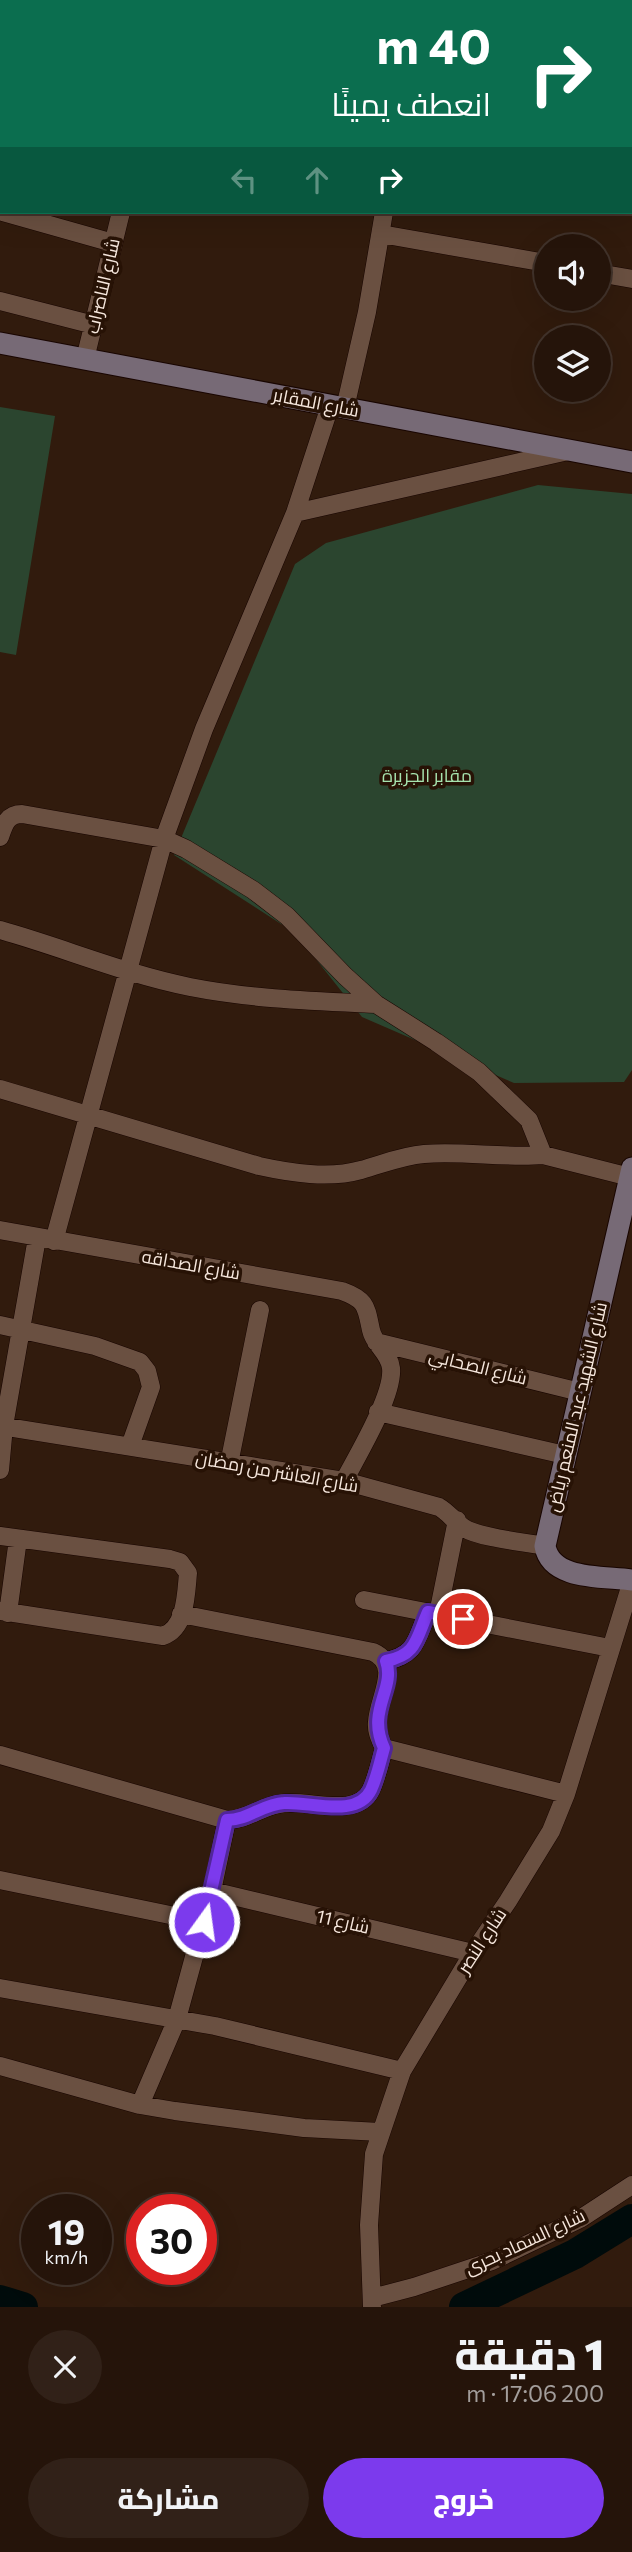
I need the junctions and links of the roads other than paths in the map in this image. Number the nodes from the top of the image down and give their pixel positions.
1 (12, 214) edge
2 (120, 214) edge
3 (384, 214) edge
4 (381, 234) junction
5 (113, 243) junction
6 (534, 261) edge
7 (611, 275) edge
8 (632, 279) edge
9 (0, 301) edge
10 (94, 325) junction
11 (0, 344) edge
12 (85, 359) junction
13 (338, 407) junction
14 (571, 451) junction
15 (632, 462) edge
16 (295, 513) junction
17 (0, 837) edge
18 (164, 839) junction
19 (0, 930) edge
20 (127, 971) junction
21 (376, 1004) junction
22 (0, 1089) edge
23 (88, 1114) junction
24 (543, 1155) junction
25 (631, 1173) edge
26 (0, 1230) edge
27 (46, 1240) junction
28 (260, 1310) dead end
29 (0, 1325) edge
30 (22, 1331) junction
31 (376, 1342) junction
32 (580, 1392) junction
33 (378, 1412) junction
34 (2, 1426) edge
35 (130, 1446) junction
36 (565, 1455) junction
37 (229, 1464) junction
38 (0, 1470) edge
39 (344, 1482) junction
40 (457, 1520) junction
41 (0, 1536) edge
42 (18, 1539) junction
43 (545, 1546) junction
44 (632, 1581) edge
45 (364, 1600) dead end
46 (4, 1612) edge
47 (433, 1613) junction
48 (181, 1614) junction
49 (610, 1648) junction
50 (386, 1661) junction
51 (384, 1748) junction
52 (0, 1755) edge
53 (566, 1794) junction
54 (227, 1820) junction
55 (0, 1880) edge
56 (212, 1891) junction
57 (204, 1922) junction
58 (473, 1953) junction
59 (0, 1988) edge
60 (177, 2019) junction
61 (0, 2066) edge
62 (402, 2071) junction
63 (140, 2105) junction
64 (380, 2133) junction
65 (632, 2185) edge
66 (372, 2303) edge

1 - 5 street
2 - 5 street, شارع الناصراب
3 - 4 street
4 - 6 street
4 - 13 street
5 - 10 street, شارع الناصراب
7 - 8 street
9 - 10 street
10 - 12 street, شارع الناصراب
11 - 12 street, شارع المقابر
12 - 13 street, شارع المقابر
13 - 14 street, شارع المقابر
13 - 16 street
14 - 15 street, شارع المقابر
14 - 16 street
16 - 18 street
17 - 18 street
18 - 20 street
18 - 21 street
19 - 20 street
20 - 21 street
20 - 23 street
21 - 24 street
22 - 23 street
23 - 24 street
23 - 27 street
24 - 25 street
25 - 32 street, شارع الشهيد عبد المنعم رياض
26 - 27 street, شارع الصداقه
27 - 30 street
27 - 31 street, شارع الصداقه
28 - 37 street
29 - 30 street
30 - 34 street
30 - 35 street
31 - 32 street, شارع الصحابي
31 - 33 street
32 - 36 street, شارع الشهيد عبد المنعم رياض
33 - 36 street
33 - 39 street
34 - 35 street, شارع العاشر من رمضان
34 - 38 street
35 - 37 street, شارع العاشر من رمضان
36 - 43 street, شارع الشهيد عبد المنعم رياض
37 - 39 street, شارع العاشر من رمضان
39 - 40 street, شارع العاشر من رمضان
40 - 43 street, شارع العاشر من رمضان
40 - 47 street
41 - 42 street
42 - 46 street
42 - 48 street
43 - 44 street
44 - 49 street, شارع النصر
45 - 47 street
46 - 48 street
47 - 49 street
47 - 50 street
48 - 50 street
49 - 53 street, شارع النصر
50 - 51 street
51 - 53 street
51 - 54 street
52 - 54 street
53 - 58 street, شارع النصر
54 - 56 street
55 - 57 street
56 - 57 street
56 - 58 street, شارع 11
57 - 60 street
58 - 62 street, شارع النصر
59 - 60 street
60 - 62 street
60 - 63 street
61 - 63 street
62 - 64 street, شارع النصر
63 - 64 street
64 - 66 street, شارع النصر
65 - 66 street, شارع السماد بحرى

